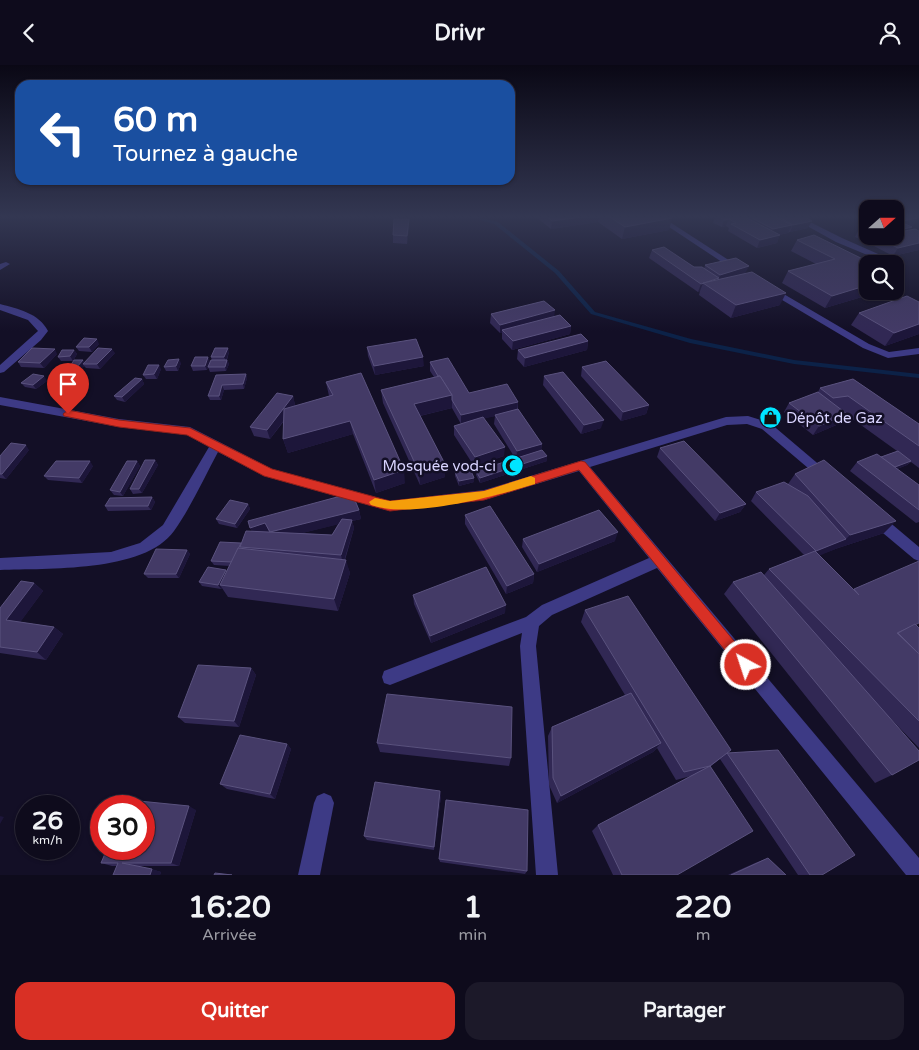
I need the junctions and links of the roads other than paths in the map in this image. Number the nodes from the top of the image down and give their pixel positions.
1 (717, 255) edge
2 (750, 276) edge
3 (758, 281) edge
4 (0, 307) edge
5 (919, 351) edge
6 (0, 370) edge
7 (0, 401) edge
8 (216, 445) junction
9 (581, 465) junction
10 (831, 481) edge
11 (868, 512) edge
12 (919, 555) edge
13 (660, 561) junction
14 (0, 564) edge
15 (532, 622) junction
16 (390, 677) dead end
17 (324, 803) dead end
18 (309, 875) edge
19 (547, 875) edge
20 (919, 875) edge

1 - 2 street
3 - 5 street
4 - 6 street
7 - 8 street
8 - 9 street
8 - 14 street
9 - 10 street
9 - 13 street
11 - 12 street
13 - 15 street
13 - 20 street
15 - 16 street
15 - 19 street
17 - 18 street

